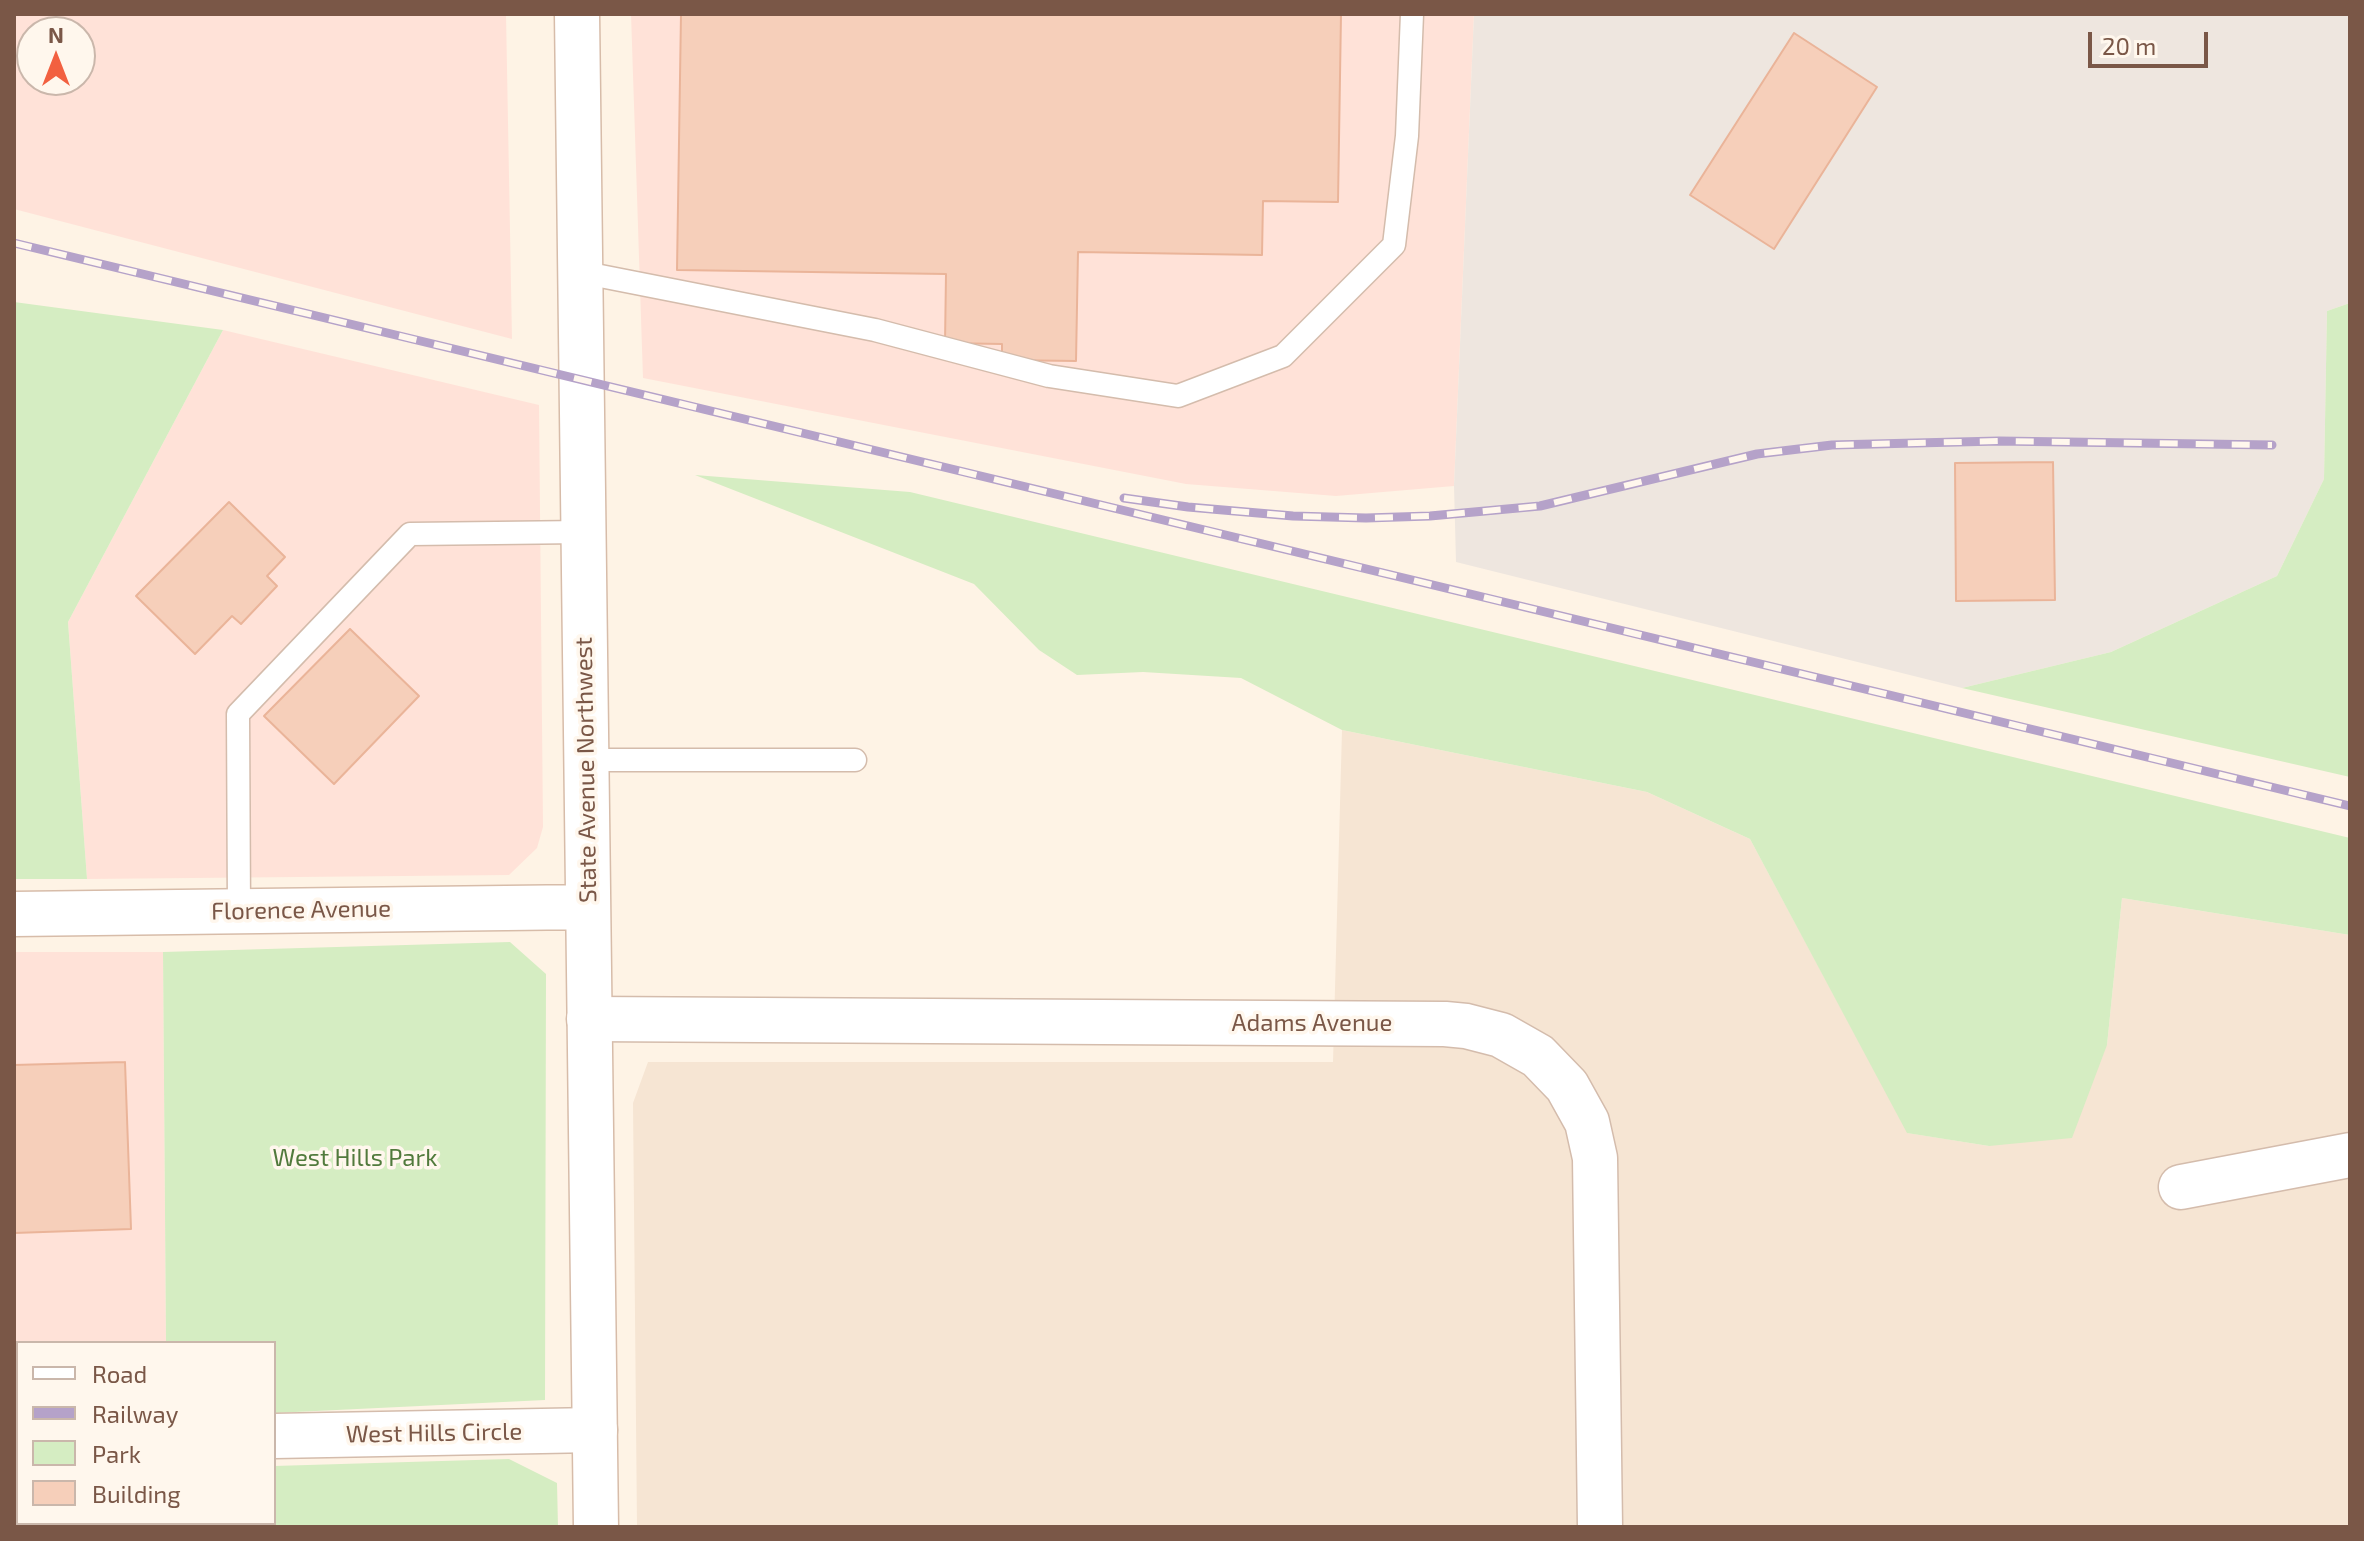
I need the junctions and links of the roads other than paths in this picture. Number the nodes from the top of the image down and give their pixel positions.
1 (577, 14) edge
2 (1412, 14) edge
3 (580, 272) junction
4 (583, 532) junction
5 (586, 760) junction
6 (855, 760) dead end
7 (588, 907) junction
8 (239, 911) junction
9 (14, 914) edge
10 (589, 1019) junction
11 (2350, 1155) edge
12 (2181, 1187) dead end
13 (595, 1430) junction
14 (276, 1436) edge
15 (596, 1527) edge
16 (1600, 1527) edge

1 - 3 street, State Avenue Northwest
2 - 3 lane
3 - 4 street, State Avenue Northwest
4 - 5 street, State Avenue Northwest
4 - 8 lane
5 - 6 lane
5 - 7 street, State Avenue Northwest
7 - 8 street, Florence Avenue
7 - 10 street, State Avenue Northwest
8 - 9 street, Florence Avenue
10 - 13 street, State Avenue Northwest
10 - 16 street, Adams Avenue
11 - 12 street
13 - 14 street, West Hills Circle
13 - 15 street, State Avenue Northwest

